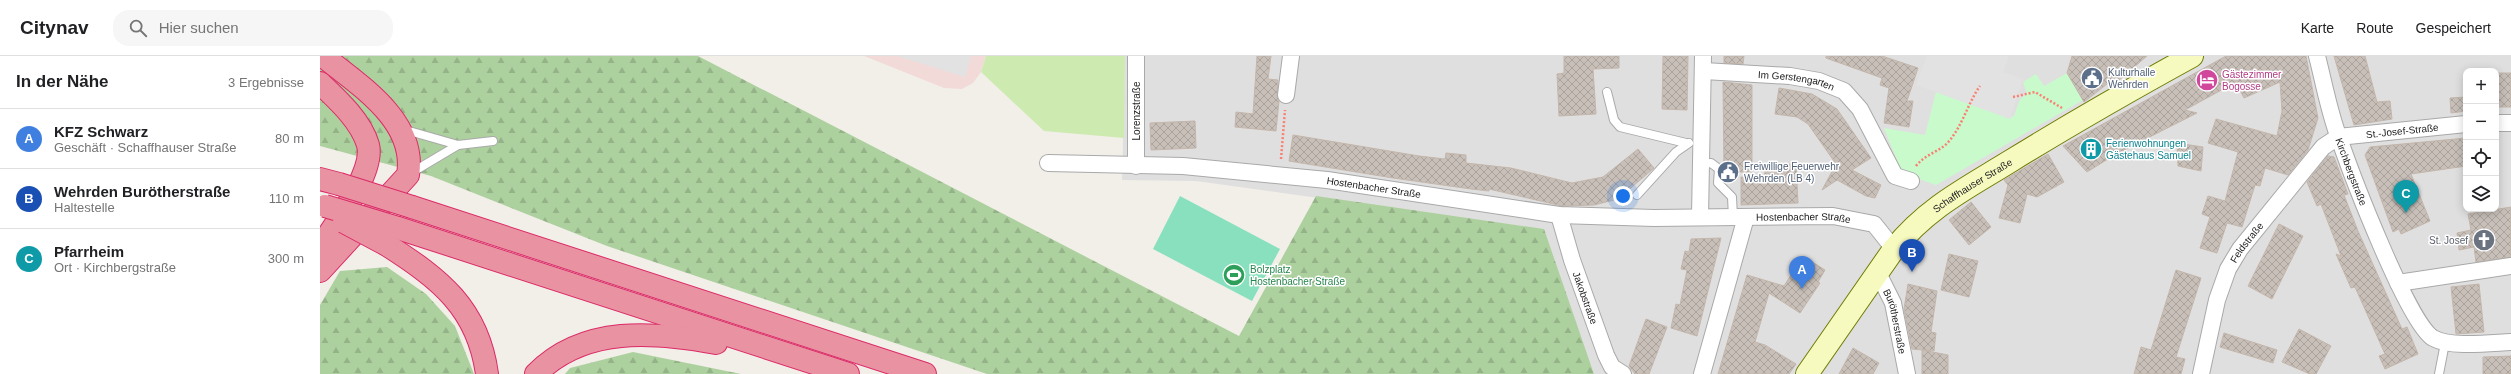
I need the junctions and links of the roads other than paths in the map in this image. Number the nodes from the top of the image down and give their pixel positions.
1 (323, 56) edge
2 (1136, 56) edge
3 (1291, 56) edge
4 (2192, 56) edge
5 (2317, 56) edge
6 (1703, 64) edge
7 (320, 83) edge
8 (1607, 92) dead end
9 (1286, 95) road end
10 (2499, 123) edge
11 (2511, 123) edge
12 (2463, 124) edge
13 (400, 128) junction
14 (2338, 137) junction
15 (493, 141) dead end
16 (1694, 144) junction
17 (458, 145) junction
18 (1048, 163) dead end
19 (1702, 164) junction
20 (1136, 166) junction
21 (408, 175) junction
22 (1911, 181) road end
23 (330, 182) edge
24 (1637, 195) dead end
25 (321, 208) edge
26 (1559, 215) junction
27 (1700, 216) junction
28 (1740, 217) junction
29 (393, 236) junction
30 (320, 248) edge
31 (1894, 249) junction
32 (2511, 266) edge
33 (320, 271) edge
34 (1877, 271) junction
35 (2398, 283) junction
36 (2511, 342) edge
37 (2444, 343) junction
38 (803, 360) junction
39 (487, 374) edge
40 (536, 374) edge
41 (848, 374) edge
42 (925, 374) edge
43 (1623, 374) edge
44 (1702, 374) edge
45 (1807, 374) edge
46 (1907, 374) edge
47 (2201, 374) edge
48 (2439, 374) edge

1 - 13 highway
2 - 20 street, Lorenzstraße
3 - 9 street
4 - 31 street, Schaffhauser Straße
5 - 14 street, Kirchbergstraße
6 - 16 street
6 - 22 street, Im Gerstengarten
7 - 30 highway
8 - 16 lane
10 - 11 street
12 - 14 street, St.-Josef-Straße
13 - 17 lane
13 - 21 highway
14 - 35 street, Kirchbergstraße
14 - 47 street, Feldstraße
15 - 17 lane
16 - 19 street
16 - 24 lane
17 - 21 lane
18 - 20 street, Hostenbacher Straße
19 - 27 street
19 - 28 lane
20 - 26 street, Hostenbacher Straße
21 - 33 highway
23 - 42 highway, bridge
25 - 29 highway, bridge
26 - 27 street, Hostenbacher Straße
26 - 43 street, Jakobstraße
27 - 28 street, Hostenbacher Straße
28 - 31 street, Hostenbacher Straße
28 - 44 street
29 - 38 highway
29 - 39 highway
31 - 34 street, Schaffhauser Straße
32 - 35 street
34 - 45 street, Schaffhauser Straße
34 - 46 street, Burötherstraße
35 - 37 street, Kirchbergstraße
36 - 37 street
37 - 48 lane
38 - 40 highway
38 - 41 highway

